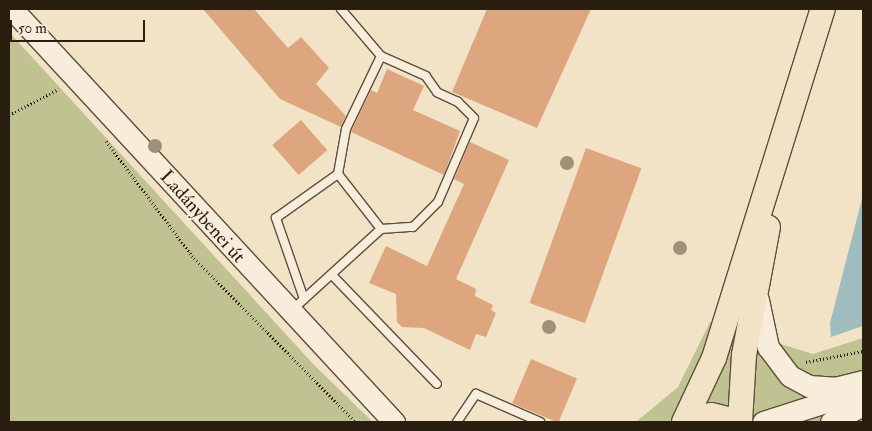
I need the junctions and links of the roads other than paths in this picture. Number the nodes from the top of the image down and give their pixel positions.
1 (12, 9) edge
2 (341, 9) edge
3 (822, 9) edge
4 (381, 56) junction
5 (798, 93) junction
6 (338, 174) junction
7 (381, 229) junction
8 (332, 274) junction
9 (757, 284) junction
10 (297, 306) junction
11 (863, 381) edge
12 (437, 384) dead end
13 (863, 389) edge
14 (863, 405) edge
15 (394, 422) edge
16 (457, 422) edge
17 (540, 422) edge
18 (686, 422) edge
19 (740, 422) edge
20 (763, 422) edge
21 (831, 422) edge

1 - 10 main road, Ladánybenei út
2 - 4 lane
3 - 5 main road
4 - 6 lane
4 - 7 lane
5 - 9 main road
5 - 18 main road
6 - 7 lane
6 - 10 lane
7 - 8 lane
8 - 10 lane
8 - 12 lane
9 - 11 main road
9 - 19 main road
10 - 15 main road, Ladánybenei út
13 - 20 main road
14 - 21 main road
16 - 17 lane
18 - 19 main road

